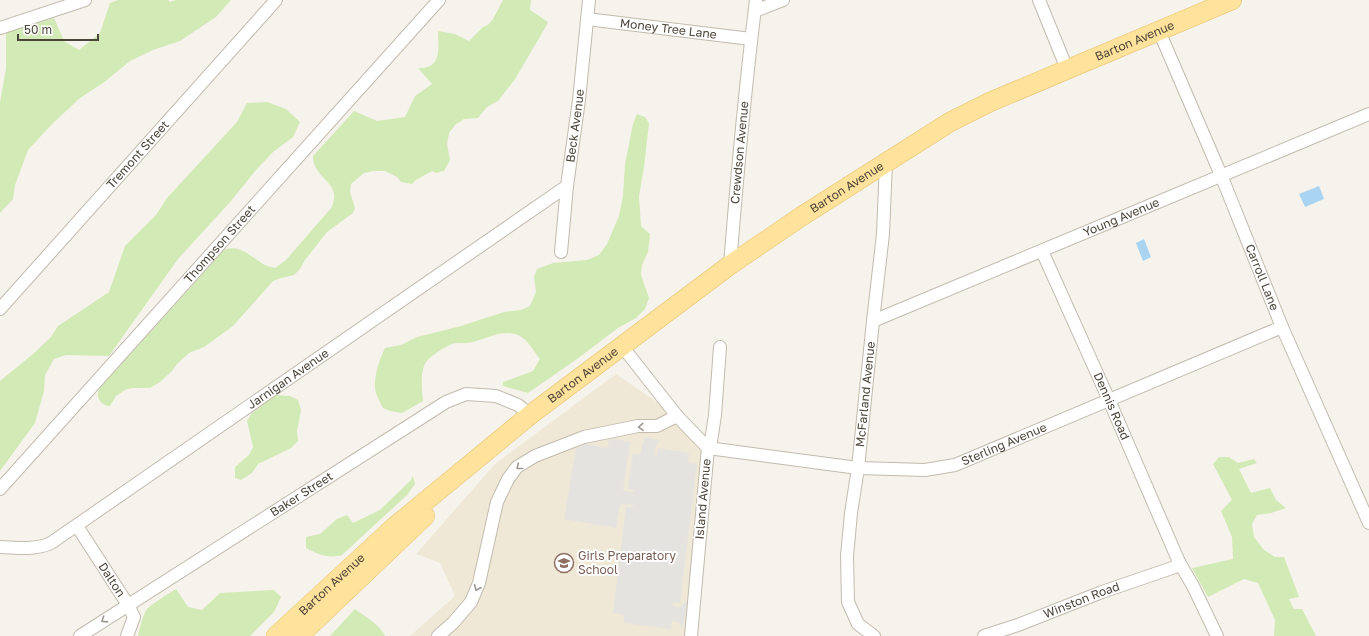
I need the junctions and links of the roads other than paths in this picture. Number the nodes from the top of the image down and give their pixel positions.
1 (85, 0) edge
2 (276, 0) edge
3 (439, 0) edge
4 (589, 0) edge
5 (784, 0) edge
6 (1039, 0) edge
7 (1232, 0) edge
8 (756, 6) edge
9 (586, 19) junction
10 (0, 28) edge
11 (1159, 31) junction
12 (751, 39) junction
13 (1067, 69) junction
14 (1369, 114) edge
15 (886, 162) junction
16 (1221, 174) junction
17 (568, 186) junction
18 (1042, 251) junction
19 (561, 252) dead end
20 (730, 265) junction
21 (0, 309) edge
22 (873, 321) junction
23 (1282, 327) junction
24 (622, 346) junction
25 (720, 347) dead end
26 (1109, 400) junction
27 (530, 415) junction
28 (677, 416) junction
29 (499, 441) junction
30 (709, 448) junction
31 (858, 468) junction
32 (457, 486) junction
33 (0, 489) edge
34 (1369, 523) edge
35 (77, 526) junction
36 (0, 547) edge
37 (1178, 562) junction
38 (128, 605) junction
39 (80, 636) edge
40 (127, 636) edge
41 (276, 636) edge
42 (298, 636) edge
43 (318, 636) edge
44 (438, 636) edge
45 (691, 636) edge
46 (874, 636) edge
47 (984, 636) edge
48 (1217, 636) edge

1 - 10 street
2 - 21 street, Tremont Street
3 - 33 street, Thompson Street
4 - 9 street, Beck Avenue
5 - 8 street
6 - 13 street
7 - 11 main road, Barton Avenue
8 - 12 street, Crewdson Avenue
9 - 12 street, Money Tree Lane
9 - 17 street, Beck Avenue
11 - 13 main road, Barton Avenue
11 - 16 street, Carroll Lane
12 - 20 street, Crewdson Avenue
13 - 15 main road, Barton Avenue
14 - 16 street, Young Avenue
15 - 20 main road, Barton Avenue
15 - 22 street, McFarland Avenue
16 - 18 street, Young Avenue
16 - 23 street, Carroll Lane
17 - 19 street, Beck Avenue
17 - 35 street, Jarnigan Avenue
18 - 22 street, Young Avenue
18 - 26 street, Dennis Road
20 - 24 main road, Barton Avenue
22 - 31 street, McFarland Avenue
23 - 26 street, Sterling Avenue
23 - 34 street, Carroll Lane
24 - 27 main road, Barton Avenue
24 - 28 street, Island Avenue
25 - 30 street, Island Avenue
26 - 31 street, Sterling Avenue
26 - 37 street, Dennis Road
27 - 29 main road, Barton Avenue
27 - 38 street, Baker Street
28 - 30 street, Island Avenue
28 -> 44 street
29 - 32 main road, Barton Avenue
29 - 41 main road, Barton Avenue
30 - 31 street, Sterling Avenue
30 - 45 street, Island Avenue
31 - 46 street, McFarland Avenue
32 - 42 main road, Barton Avenue
32 - 43 main road
35 - 36 street, Jarnigan Avenue
35 - 38 street, Dalton
37 - 47 street, Winston Road
37 - 48 street, Dennis Road
38 -> 39 street, Baker Street
38 - 40 street, Dalton

